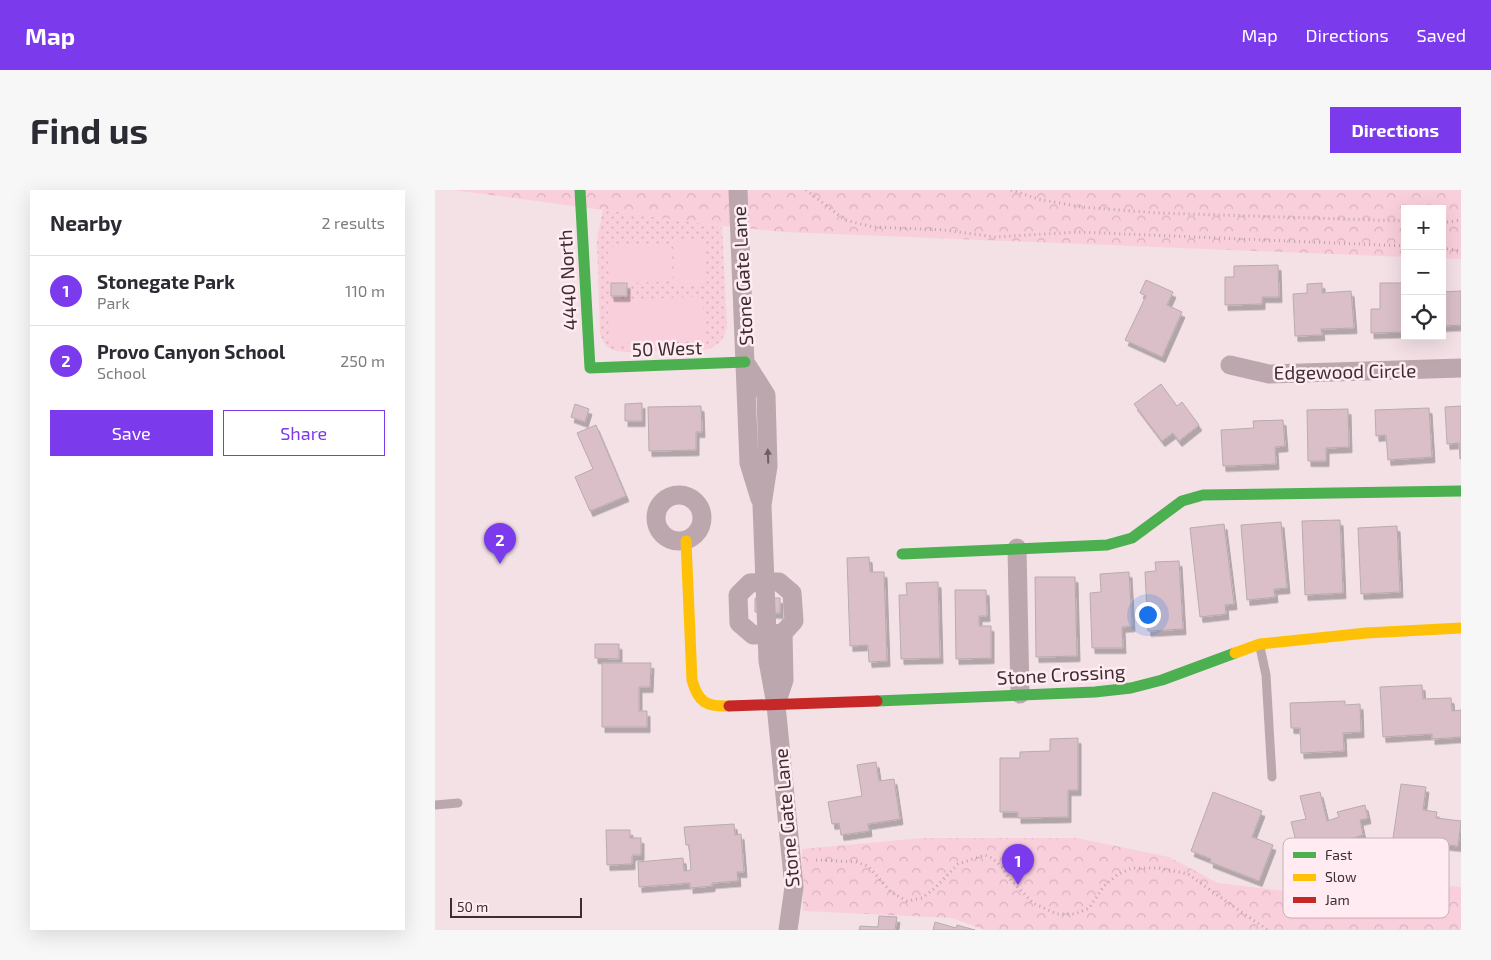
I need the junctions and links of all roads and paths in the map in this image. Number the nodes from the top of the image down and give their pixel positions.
1 (580, 190) edge
2 (738, 190) edge
3 (806, 190) edge
4 (1011, 190) edge
5 (1461, 220) edge
6 (1401, 221) edge
7 (1446, 223) edge
8 (1401, 246) edge
9 (1446, 248) edge
10 (1461, 250) edge
11 (745, 362) junction
12 (1230, 366) dead end
13 (590, 368) joint
14 (1461, 368) edge
15 (1461, 491) edge
16 (686, 541) dead end
17 (1017, 548) junction
18 (902, 554) dead end
19 (765, 582) junction
20 (1461, 628) edge
21 (775, 634) junction
22 (1260, 644) junction
23 (1020, 694) junction
24 (775, 705) junction
25 (1272, 778) dead end
26 (458, 803) dead end
27 (435, 805) edge
28 (817, 860) dead end
29 (788, 930) edge
30 (1269, 930) edge

1 - 13 street, 4440 North
2 - 11 street, Stone Gate Lane
3 - 8 path
4 - 6 path
5 - 7 path
9 - 10 path
11 - 13 street, 50 West
11 - 19 street, Stone Gate Lane
12 - 14 street, Edgewood Circle
15 - 17 street
16 - 24 street, Stone Crossing
17 - 18 street
17 - 23 street
19 - 21 street, Stone Gate Lane
19 - 21 street, Stone Gate Lane
19 - 21 street
20 - 22 street, Stone Crossing
21 - 24 street, Stone Gate Lane
22 - 23 street, Stone Crossing
22 - 25 lane
23 - 24 street, Stone Crossing
24 - 29 street, Stone Gate Lane
26 - 27 lane
28 - 30 path

